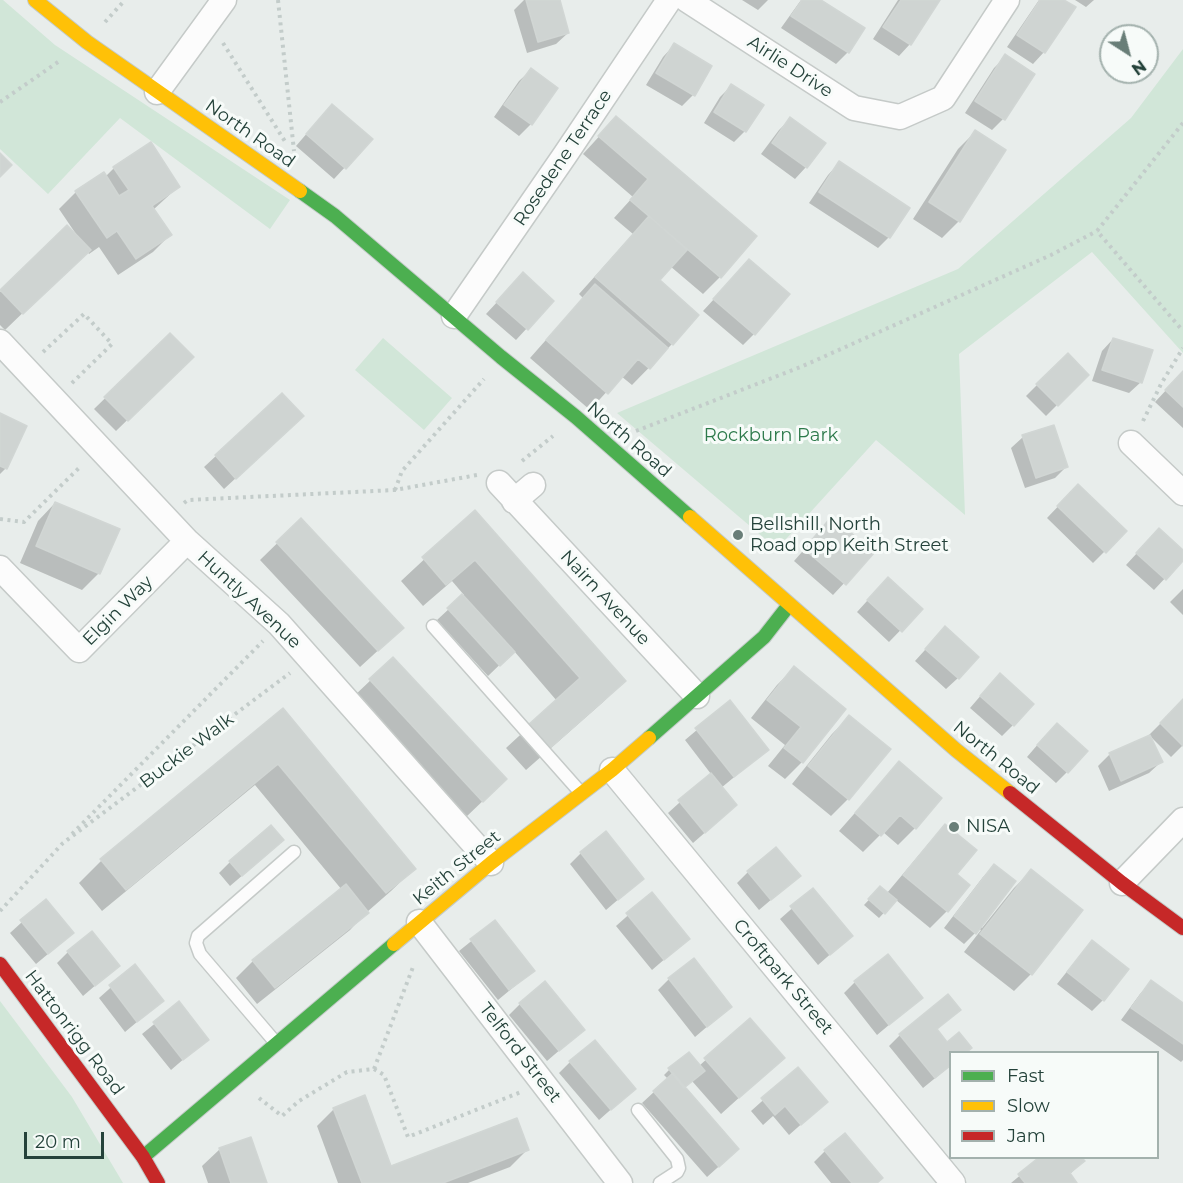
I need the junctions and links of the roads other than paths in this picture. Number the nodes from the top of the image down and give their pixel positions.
1 (35, 0) edge
2 (224, 0) edge
3 (669, 0) edge
4 (687, 0) edge
5 (1007, 0) edge
6 (157, 92) junction
7 (454, 316) junction
8 (0, 342) edge
9 (1131, 443) road end
10 (533, 485) dead end
11 (1183, 493) edge
12 (187, 541) junction
13 (0, 568) edge
14 (789, 605) junction
15 (433, 626) dead end
16 (697, 696) junction
17 (612, 770) junction
18 (581, 793) junction
19 (1183, 820) edge
20 (294, 852) dead end
21 (491, 863) junction
22 (1122, 883) junction
23 (1183, 928) edge
24 (426, 931) junction
25 (0, 964) edge
26 (276, 1044) junction
27 (638, 1110) dead end
28 (143, 1156) junction
29 (158, 1183) edge
30 (620, 1183) edge
31 (660, 1183) edge
32 (953, 1183) edge

1 - 6 main road, North Road
2 - 6 street
3 - 7 street, Rosedene Terrace
4 - 5 street, Airlie Drive
6 - 7 main road, North Road
7 - 14 main road, North Road
8 - 12 street, Huntly Avenue
9 - 11 street
10 - 16 street, Nairn Avenue
12 - 13 street, Elgin Way
12 - 21 street, Huntly Avenue
14 - 16 main road, Keith Street
14 - 22 main road, North Road
15 - 18 lane
16 - 17 main road, Keith Street
17 - 18 main road, Keith Street
17 - 32 street, Croftpark Street
18 - 21 main road, Keith Street
19 - 22 street
20 - 26 lane
21 - 24 main road, Keith Street
22 - 23 main road, North Road
24 - 26 main road, Keith Street
24 - 30 street, Telford Street
25 - 28 main road, Hattonrigg Road
26 - 28 main road, Keith Street
27 - 31 lane
28 - 29 main road, Hattonrigg Road

